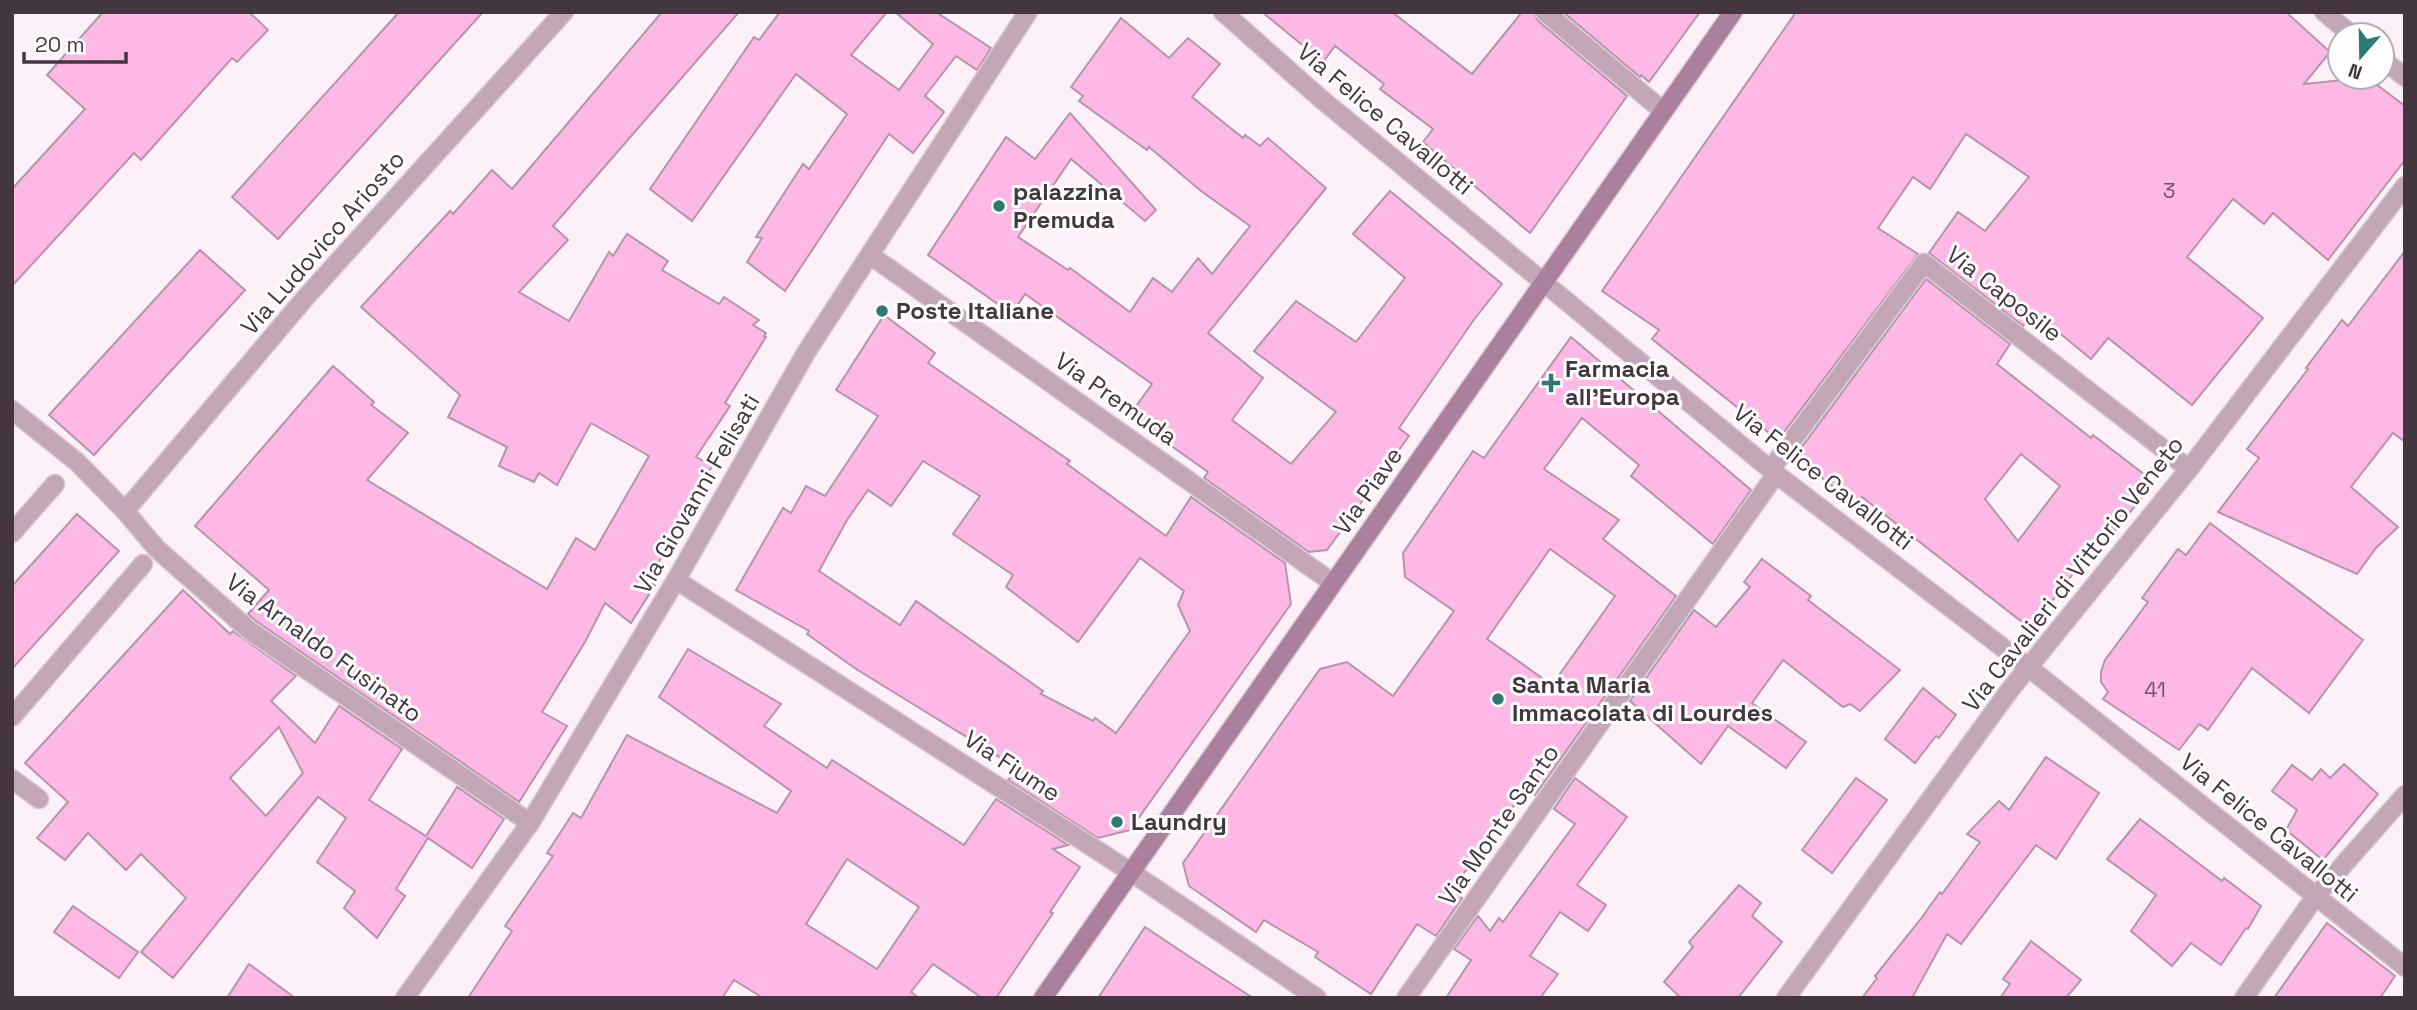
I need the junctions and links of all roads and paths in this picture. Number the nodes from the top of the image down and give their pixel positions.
1 (564, 12) edge
2 (1028, 12) edge
3 (1223, 12) edge
4 (1545, 12) edge
5 (1733, 12) edge
6 (1663, 111) junction
7 (2405, 186) edge
8 (870, 255) junction
9 (1543, 282) junction
10 (12, 410) edge
11 (2189, 468) junction
12 (1774, 472) junction
13 (55, 484) dead end
14 (125, 511) junction
15 (12, 533) edge
16 (143, 564) dead end
17 (676, 580) junction
18 (1334, 583) junction
19 (2028, 667) junction
20 (12, 717) edge
21 (12, 779) edge
22 (2405, 795) edge
23 (39, 799) dead end
24 (530, 823) junction
25 (1130, 872) junction
26 (2315, 897) junction
27 (2405, 967) edge
28 (405, 998) edge
29 (1043, 998) edge
30 (1317, 998) edge
31 (1406, 998) edge
32 (1786, 998) edge
33 (2244, 998) edge

1 - 14 street, Via Ludovico Ariosto
2 - 8 street, Via Giovanni Felisati
3 - 9 street, Via Felice Cavallotti
4 - 6 street
5 - 6 street, Via Piave
6 - 9 street, Via Piave
7 - 11 street, Via Cavalieri di Vittorio Veneto
8 - 17 street, Via Giovanni Felisati
8 - 18 street, Via Premuda
9 - 12 street, Via Felice Cavallotti
9 - 18 street, Via Piave
10 - 14 street, Via Arnaldo Fusinato
11 - 12 street, Via Caposile
11 - 19 street, Via Cavalieri di Vittorio Veneto
12 - 19 street, Via Felice Cavallotti
12 - 31 street, Via Monte Santo
13 - 15 street
14 - 24 street, Via Arnaldo Fusinato
16 - 20 street
17 - 24 street, Via Giovanni Felisati
17 - 25 street, Via Fiume
18 - 25 street, Via Piave
19 - 26 street, Via Felice Cavallotti
19 - 32 street, Via Cavalieri di Vittorio Veneto
21 - 23 street
22 - 26 street
24 - 28 street, Via Giovanni Felisati
25 - 29 street, Via Piave
25 - 30 street, Via Fiume
26 - 27 street, Via Felice Cavallotti
26 - 33 street

